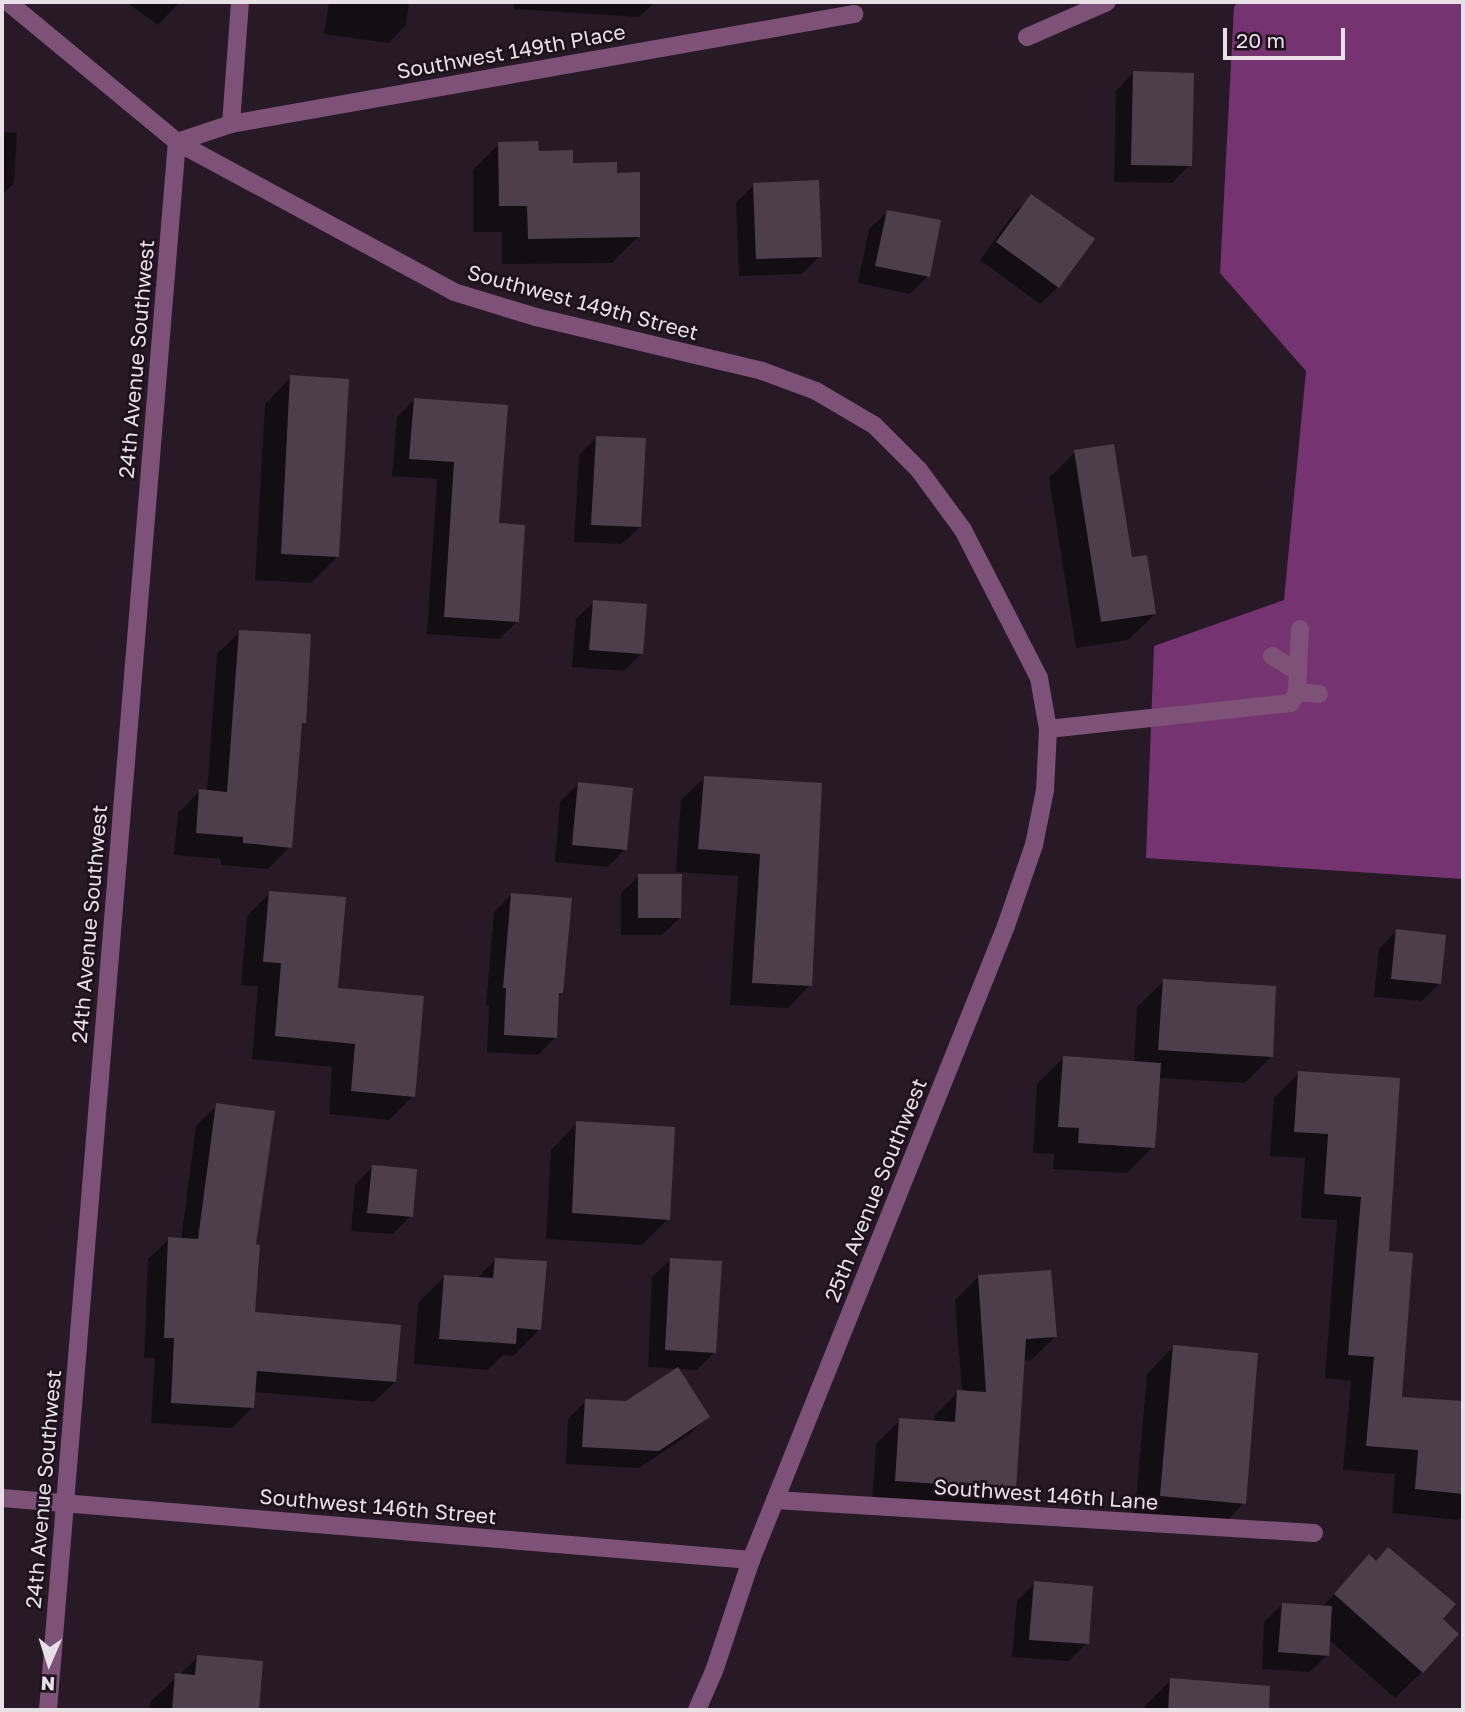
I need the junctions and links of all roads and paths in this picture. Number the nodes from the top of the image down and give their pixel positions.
1 (8, 2) edge
2 (240, 2) edge
3 (1107, 2) edge
4 (854, 14) dead end
5 (1027, 37) dead end
6 (231, 124) junction
7 (177, 142) junction
8 (1300, 629) dead end
9 (1272, 656) dead end
10 (1298, 672) junction
11 (1039, 678) joint
12 (1297, 692) junction
13 (1320, 694) dead end
14 (1048, 729) junction
15 (2, 1498) edge
16 (775, 1500) junction
17 (64, 1503) junction
18 (1314, 1533) dead end
19 (751, 1560) junction
20 (48, 1710) edge
21 (697, 1710) edge

1 - 7 street, Southwest 149th Street
2 - 6 street
3 - 5 street
4 - 6 street, Southwest 149th Place
6 - 7 street, Southwest 149th Place
7 - 11 street, Southwest 149th Street
7 - 17 street, 24th Avenue Southwest
8 - 10 street
9 - 10 street
10 - 12 street
11 - 14 street, 25th Avenue Southwest
12 - 13 street
12 - 14 street
14 - 16 street, 25th Avenue Southwest
15 - 17 street, Southwest 146th Street
16 - 18 street, Southwest 146th Lane
16 - 19 street, 25th Avenue Southwest
17 - 19 street, Southwest 146th Street
17 - 20 street, 24th Avenue Southwest
19 - 21 street, 25th Avenue Southwest

